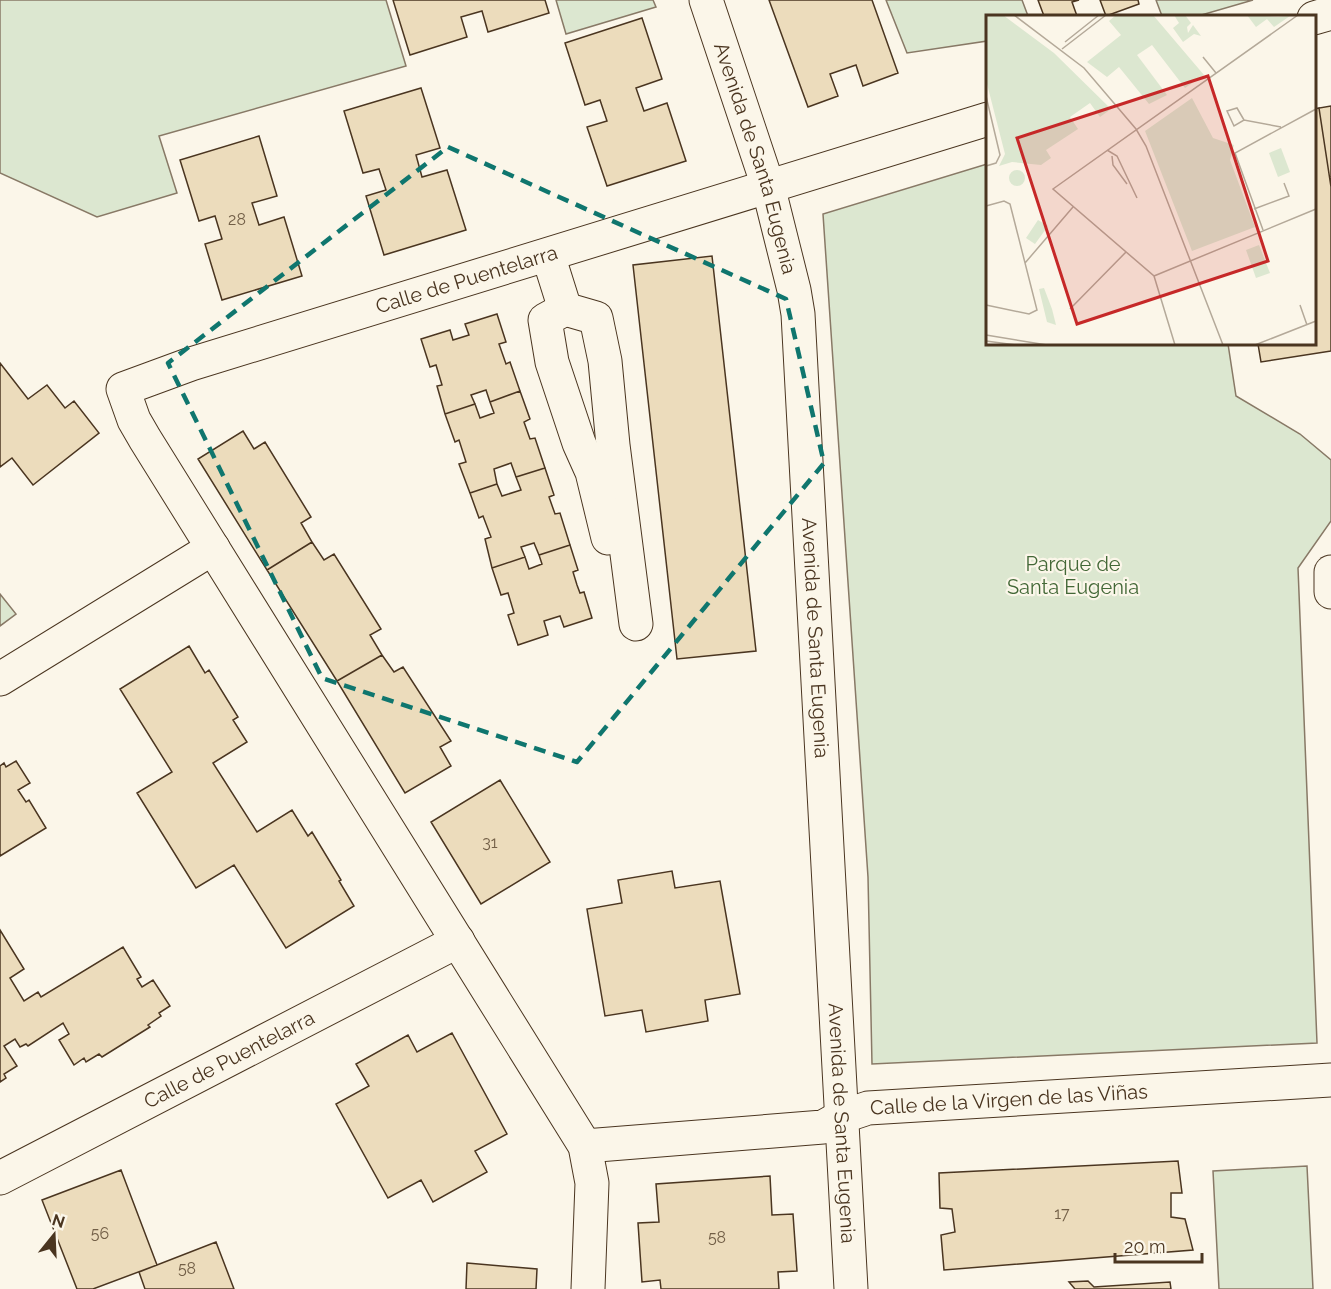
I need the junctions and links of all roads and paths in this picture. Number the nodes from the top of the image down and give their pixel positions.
1 (706, 0) edge
2 (1331, 13) edge
3 (1316, 17) edge
4 (986, 119) edge
5 (768, 186) junction
6 (548, 255) junction
7 (565, 309) junction
8 (213, 548) junction
9 (1331, 572) edge
10 (1331, 592) edge
11 (0, 679) edge
12 (458, 941) junction
13 (1331, 1080) edge
14 (841, 1117) junction
15 (585, 1146) junction
16 (0, 1178) edge
17 (588, 1289) edge
18 (851, 1289) edge

1 - 5 street, Avenida de Santa Eugenia
2 - 3 street
4 - 5 street, Calle de Puentelarra
5 - 6 street, Calle de Puentelarra
5 - 14 street, Avenida de Santa Eugenia
6 - 7 street
6 - 8 street, Calle de Puentelarra
7 - 7 street
8 - 11 street
8 - 12 street, Calle de Puentelarra
9 - 10 street
12 - 15 street, Calle de Puentelarra
12 - 16 street, Calle de Puentelarra
13 - 14 street, Calle de la Virgen de las Viñas
14 - 15 street, Calle de la Virgen de las Viñas
14 - 18 street, Avenida de Santa Eugenia
15 - 17 street, Calle de Puentelarra

